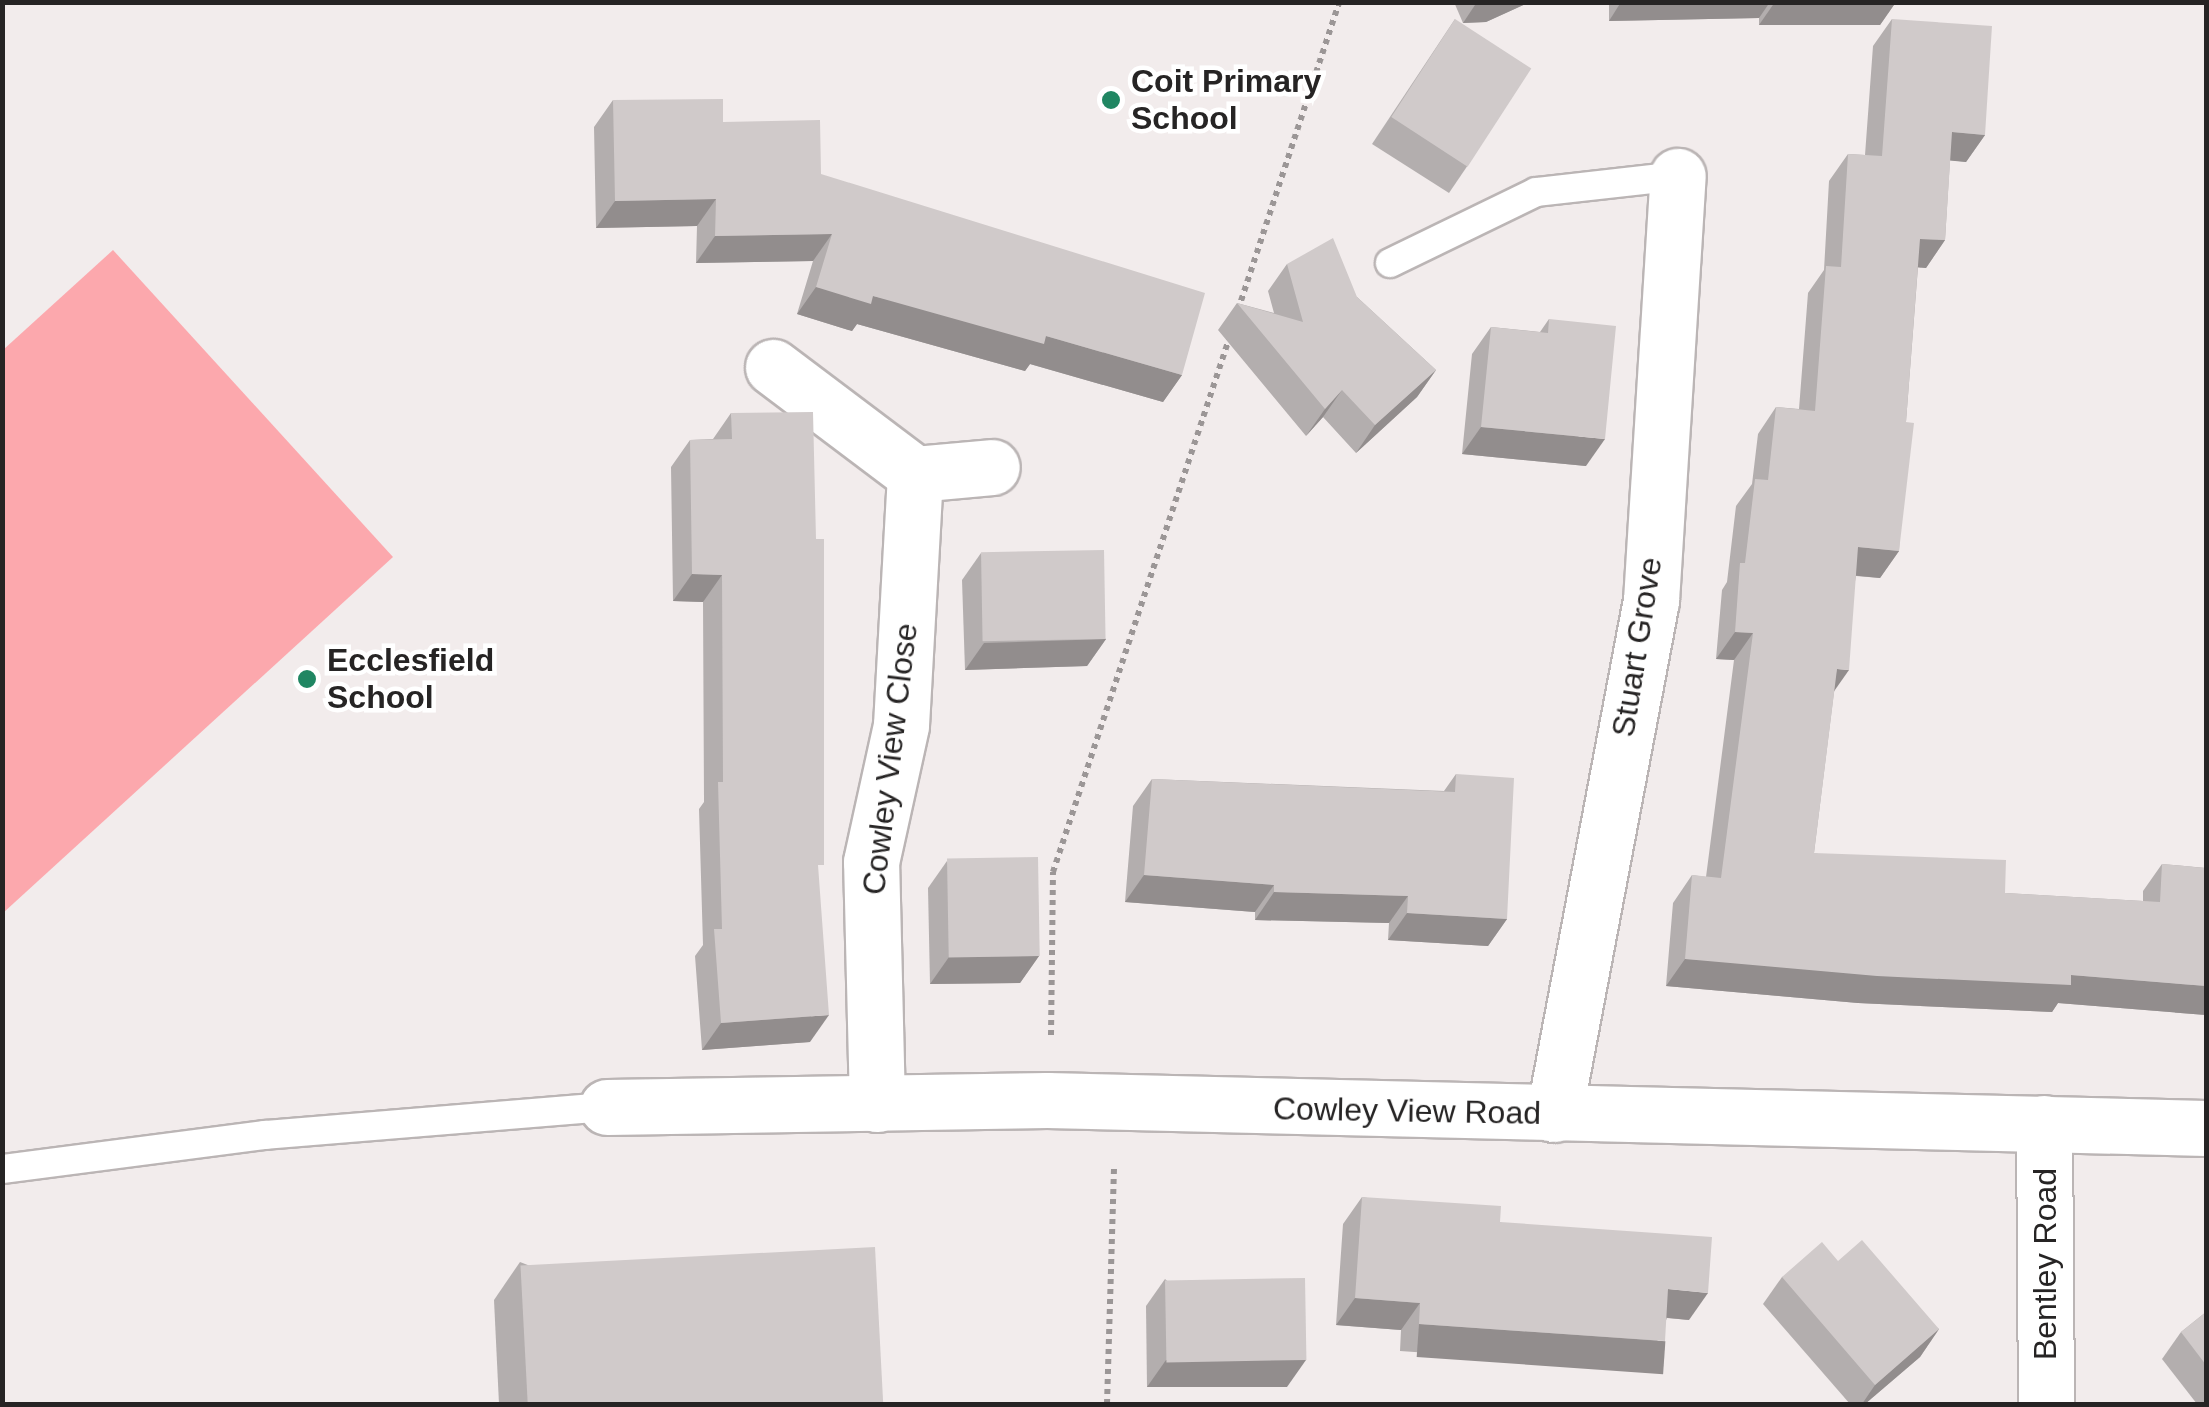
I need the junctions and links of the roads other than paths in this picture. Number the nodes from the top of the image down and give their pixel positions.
1 (1678, 176) joint
2 (1390, 263) dead end
3 (773, 367) dead end
4 (992, 467) dead end
5 (914, 474) junction
6 (877, 1104) junction
7 (606, 1107) joint
8 (1554, 1114) junction
9 (2044, 1123) junction
10 (2206, 1128) edge
11 (2, 1169) edge
12 (2046, 1404) edge

1 - 2 lane
1 - 8 street, Stuart Grove
3 - 5 street
4 - 5 street
5 - 6 street, Cowley View Close
6 - 7 street, Cowley View Road
6 - 8 street, Cowley View Road
7 - 11 lane
8 - 9 street, Cowley View Road
9 - 10 street, Cowley View Road
9 - 12 street, Bentley Road

